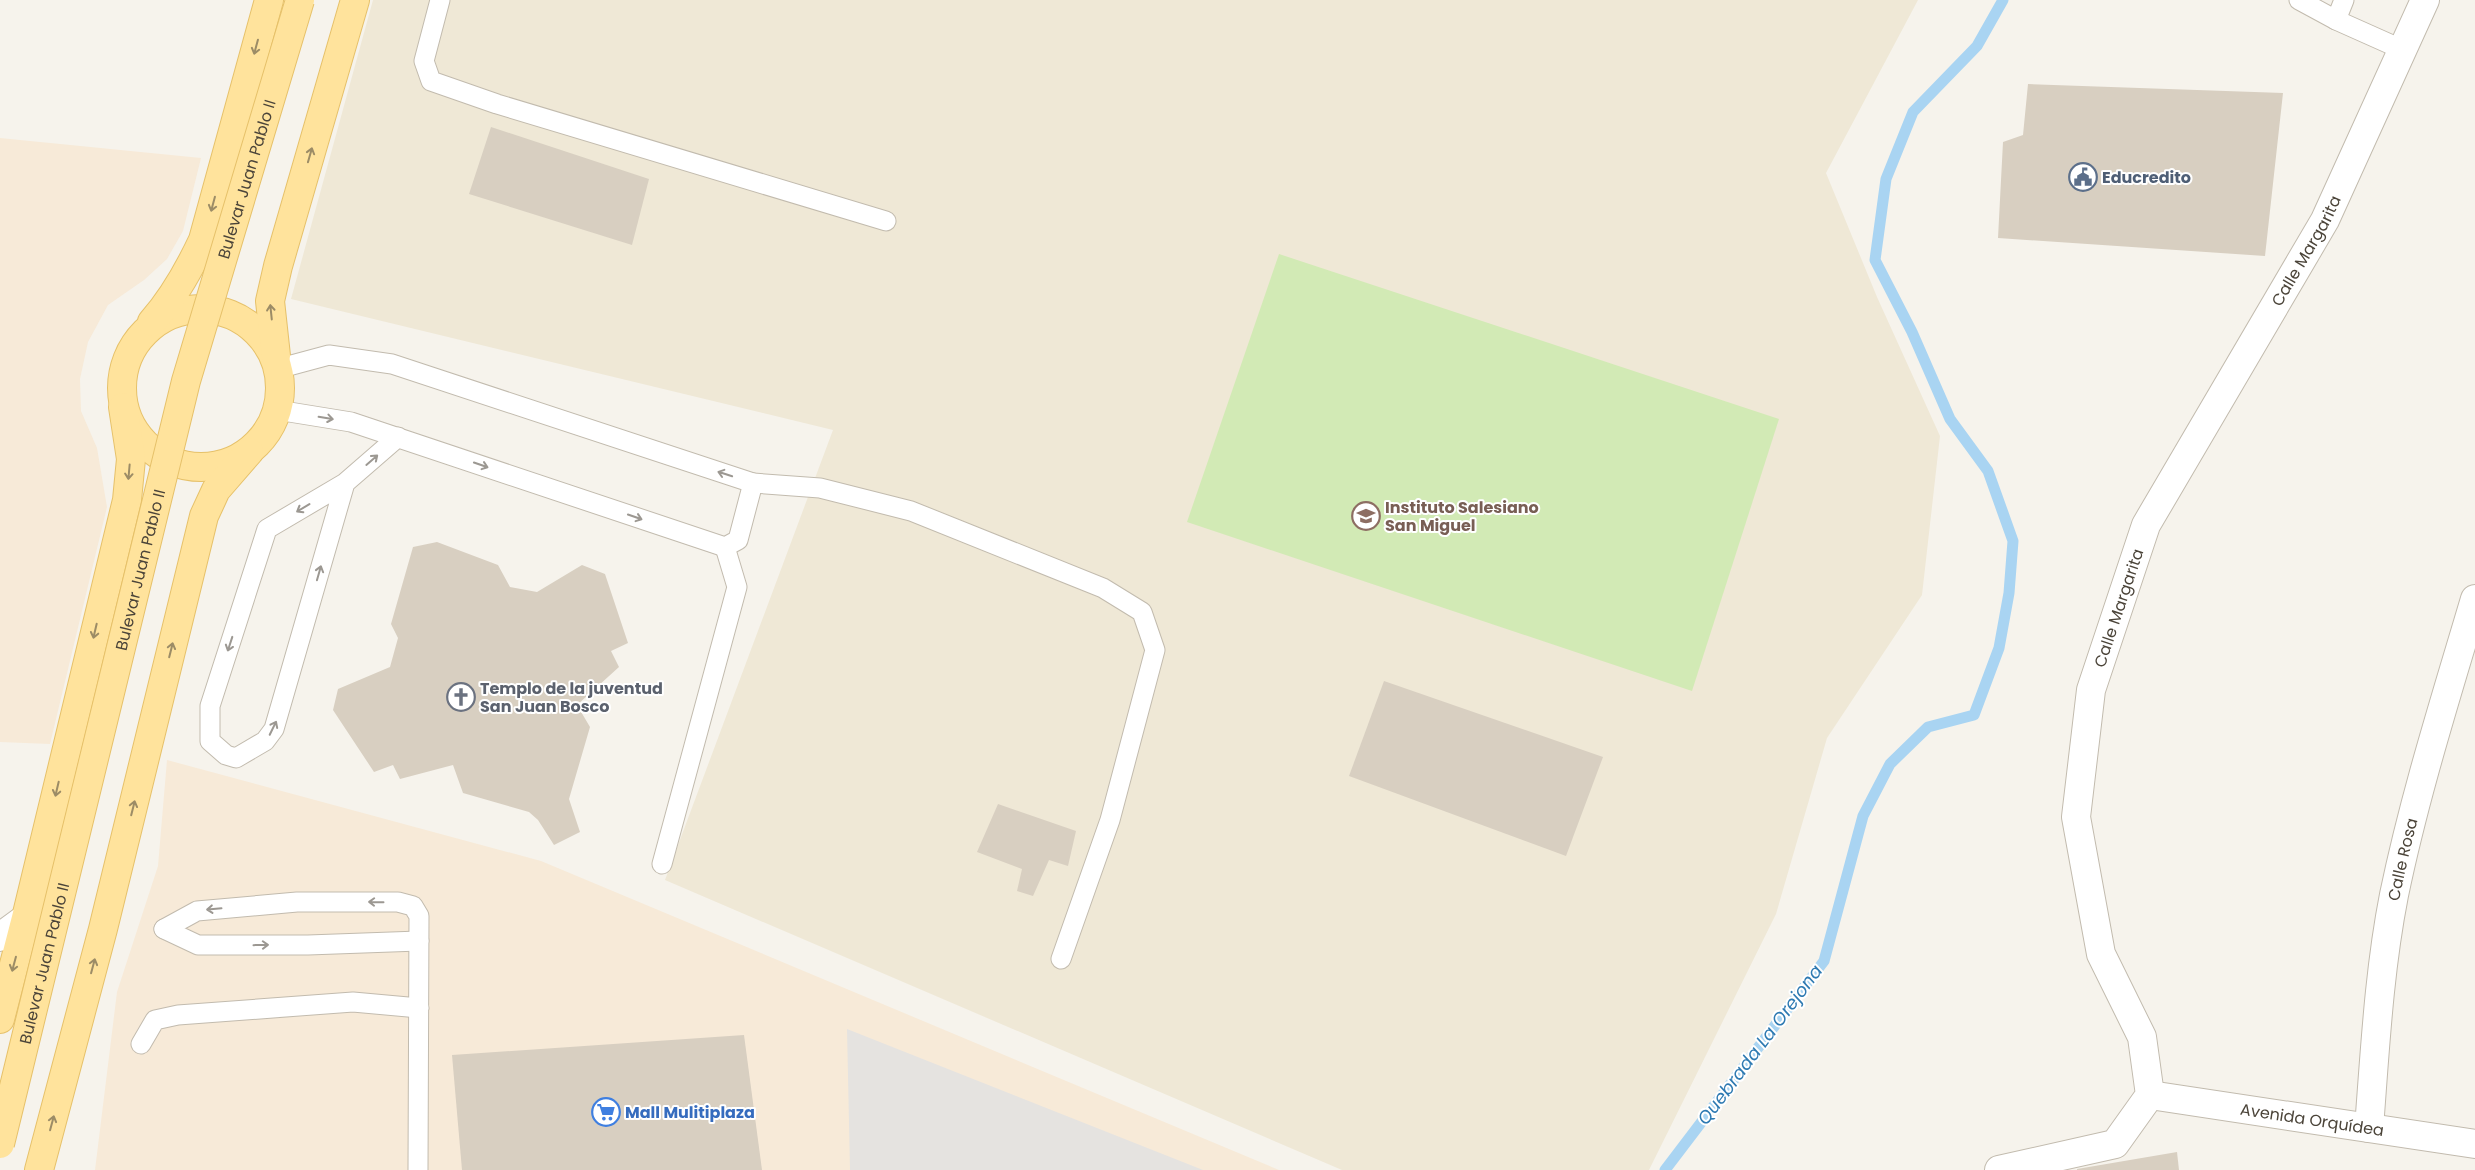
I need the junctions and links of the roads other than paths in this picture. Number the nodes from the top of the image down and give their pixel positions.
1 (269, 0) edge
2 (300, 0) edge
3 (356, 0) edge
4 (440, 0) edge
5 (2299, 0) edge
6 (2344, 0) edge
7 (2425, 0) edge
8 (2336, 20) junction
9 (2401, 48) junction
10 (886, 221) dead end
11 (146, 330) junction
12 (277, 364) junction
13 (123, 407) junction
14 (277, 410) junction
15 (398, 437) junction
16 (249, 452) junction
17 (345, 483) junction
18 (753, 483) junction
19 (725, 547) junction
20 (2475, 599) edge
21 (662, 864) dead end
22 (26, 918) junction
23 (0, 937) edge
24 (419, 941) junction
25 (1061, 959) dead end
26 (419, 1008) junction
27 (0, 1019) edge
28 (141, 1044) dead end
29 (2150, 1095) junction
30 (2369, 1128) junction
31 (0, 1144) edge
32 (2475, 1144) edge
33 (39, 1170) edge
34 (418, 1170) edge
35 (1999, 1170) edge

1 -> 11 main road, Bulevar Juan Pablo II
2 - 31 main road, Bulevar Juan Pablo II, bridge
12 -> 3 main road
4 - 10 lane
5 - 8 lane
6 - 8 lane
7 - 9 street, Calle Margarita
8 - 9 lane
9 - 29 street, Calle Margarita
11 - 12 main road
11 - 13 main road
12 - 14 main road
18 -> 12 lane
13 - 16 main road
13 -> 22 main road, Bulevar Juan Pablo II
14 -> 15 lane
14 - 16 main road
17 -> 15 lane
15 -> 19 lane
33 -> 16 main road
17 -> 17 lane
18 - 19 lane
18 - 25 lane
19 - 21 lane
20 - 30 street, Calle Rosa
22 - 23 street
22 -> 27 main road, Bulevar Juan Pablo II
24 -> 24 lane
24 - 26 lane
26 - 28 lane
26 - 34 lane
29 - 30 street, Avenida Orquídea
29 - 35 street
30 - 32 street, Avenida Orquídea

